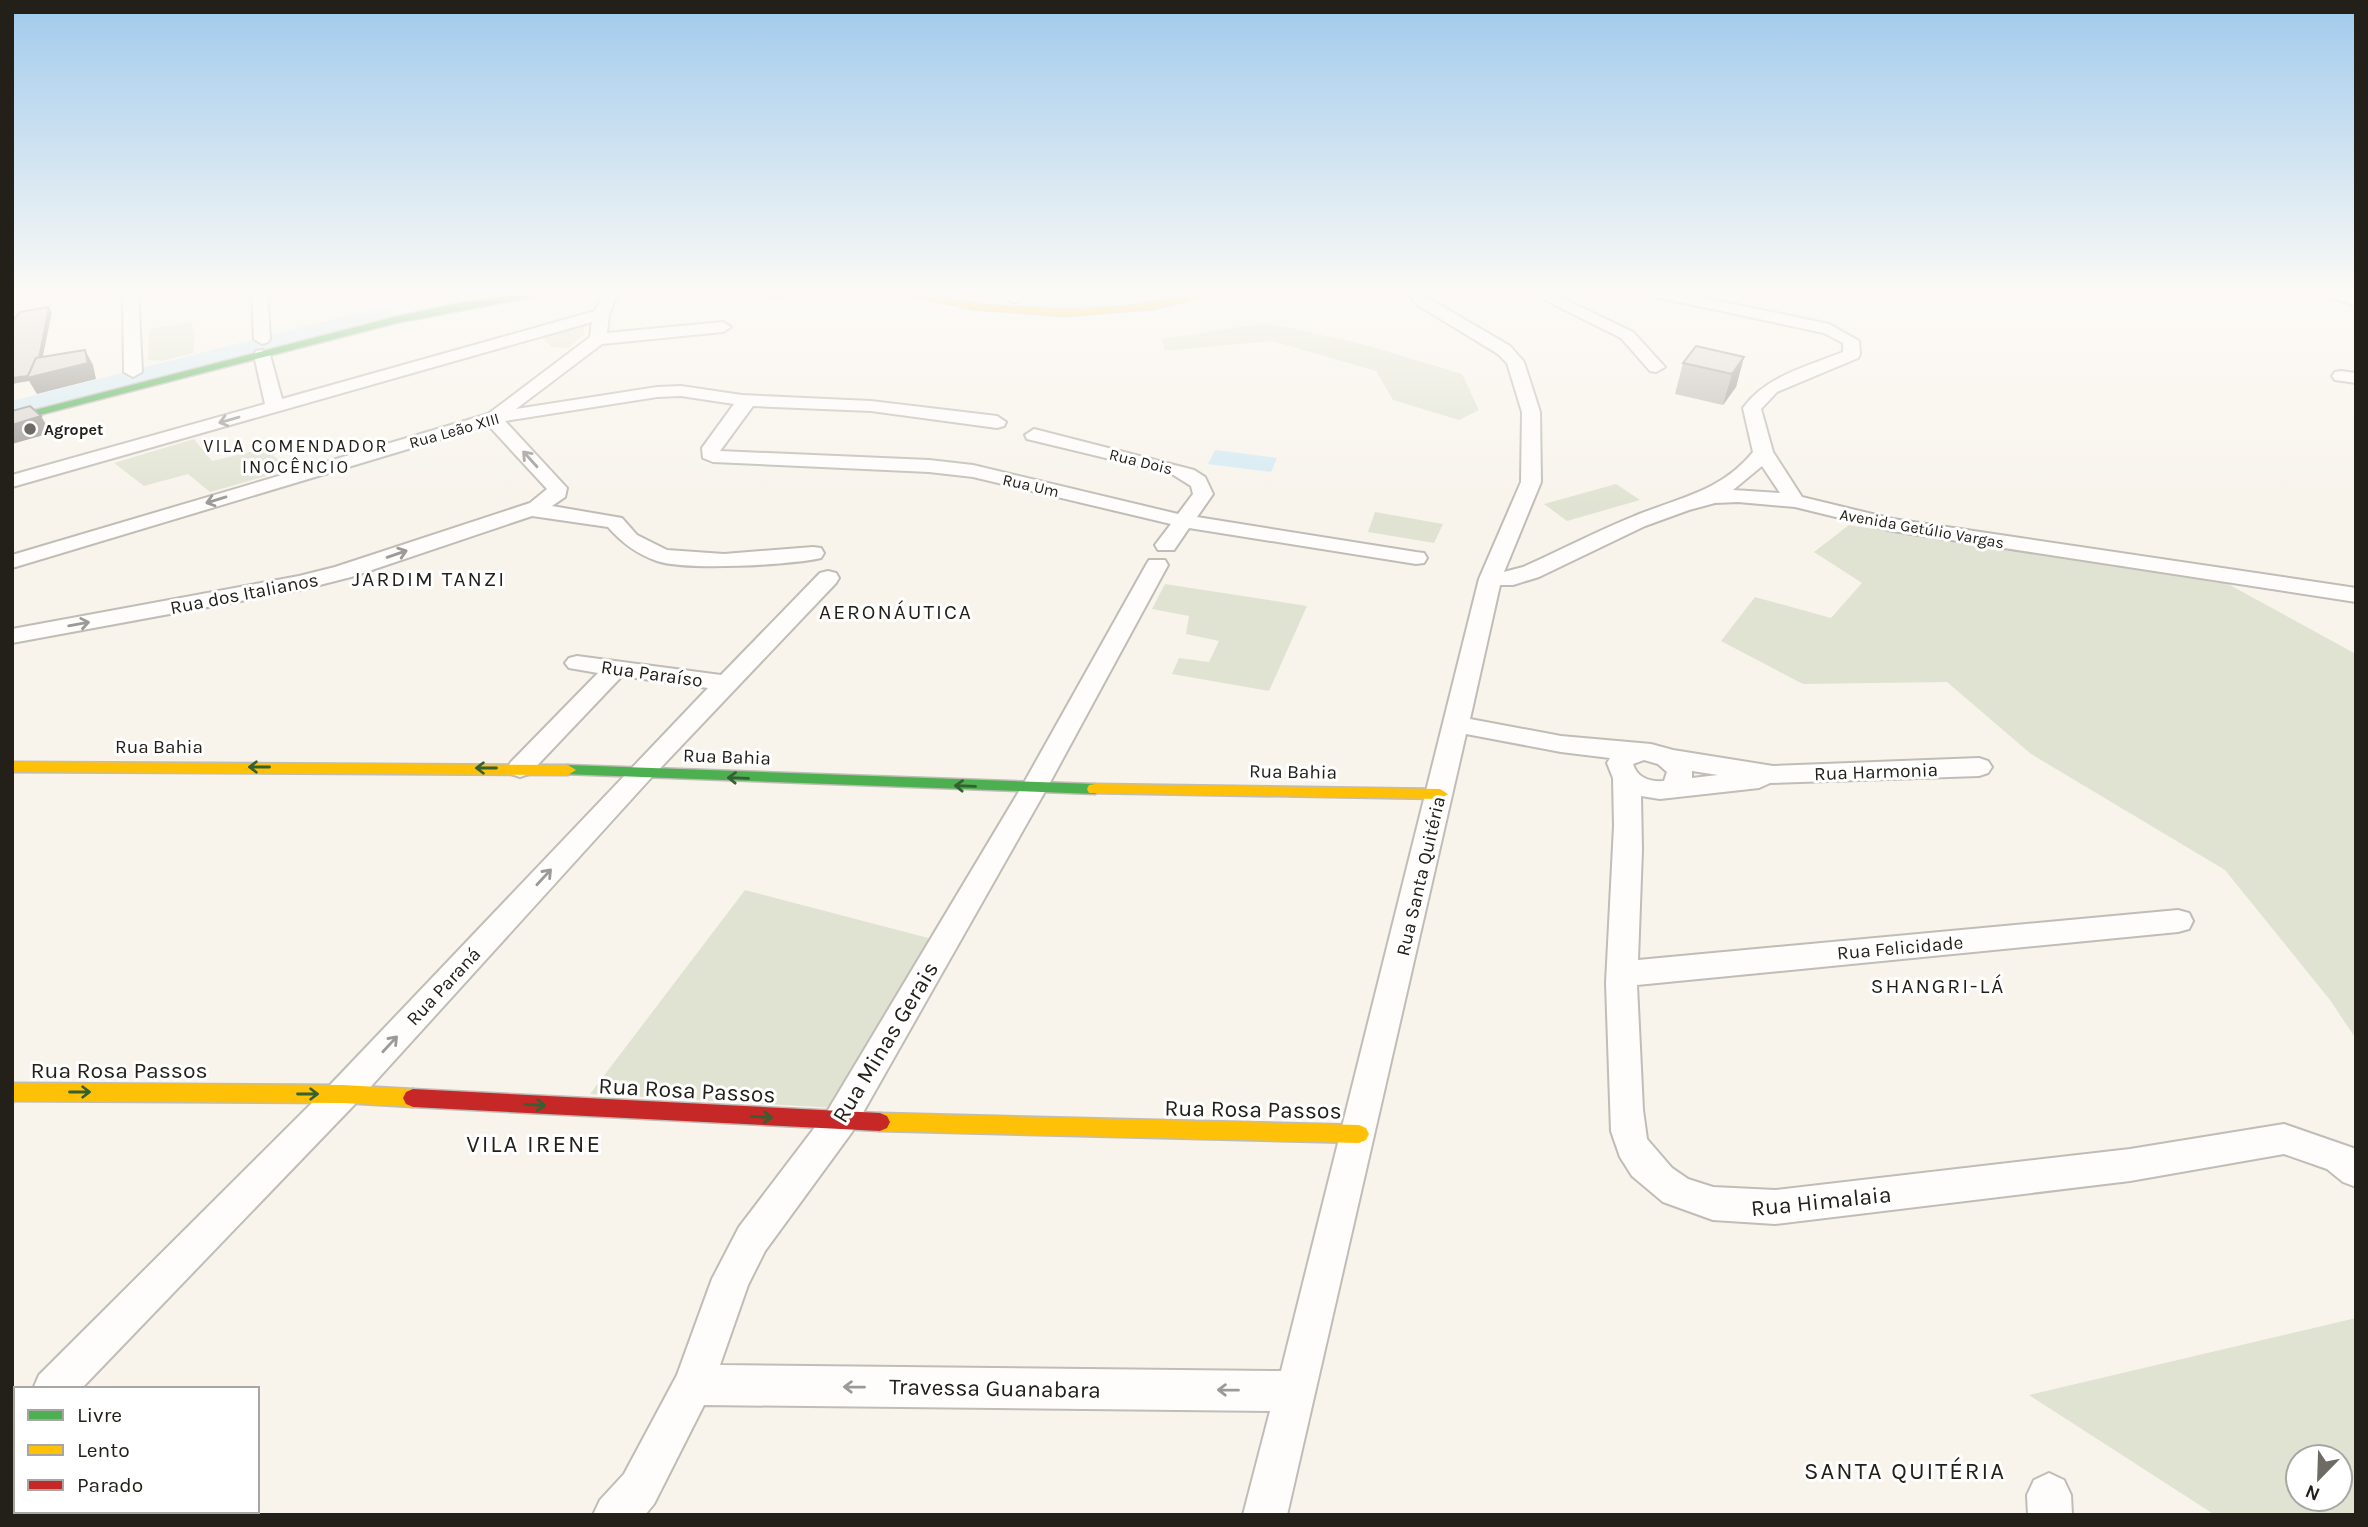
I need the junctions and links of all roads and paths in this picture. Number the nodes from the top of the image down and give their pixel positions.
1 (133, 363) edge
2 (178, 363) edge
3 (206, 363) edge
4 (266, 363) edge
5 (428, 363) edge
6 (565, 363) edge
7 (1515, 363) edge
8 (1653, 363) edge
9 (1830, 363) edge
10 (1657, 367) dead end
11 (133, 372) junction
12 (742, 400) junction
13 (12, 403) edge
14 (275, 407) junction
15 (492, 418) junction
16 (12, 419) edge
17 (997, 422) dead end
18 (1034, 435) dead end
19 (1763, 452) junction
20 (12, 481) edge
21 (1700, 501) junction
22 (1795, 501) junction
23 (529, 509) junction
24 (1183, 520) junction
25 (813, 553) dead end
26 (1416, 558) dead end
27 (12, 562) edge
28 (828, 578) dead end
29 (1490, 579) junction
30 (2356, 596) edge
31 (12, 636) edge
32 (576, 663) dead end
33 (615, 668) junction
34 (727, 683) junction
35 (1456, 724) junction
36 (1668, 758) junction
37 (1626, 766) junction
38 (12, 767) edge
39 (1979, 767) dead end
40 (520, 768) junction
41 (640, 774) junction
42 (1773, 775) junction
43 (1034, 788) junction
44 (1662, 789) junction
45 (1440, 794) junction
46 (1629, 813) junction
47 (2178, 921) dead end
48 (1622, 974) junction
49 (12, 1092) edge
50 (343, 1094) junction
51 (840, 1121) junction
52 (1359, 1134) junction
53 (2356, 1171) edge
54 (693, 1385) junction
55 (55, 1387) edge
56 (1296, 1391) junction
57 (615, 1515) edge
58 (1265, 1515) edge

1 - 11 street
2 - 11 street
3 - 16 street
4 - 14 street
5 - 14 street
6 - 15 street
7 - 29 street, Rua Santa Quitéria
8 - 10 street
9 - 19 street
11 - 13 street
12 - 15 street, Rua Leão XIII
12 - 17 street
12 - 24 street, Rua Um
14 -> 20 street
23 -> 15 street, Rua dos Italianos
15 -> 27 street, Rua Leão XIII
18 - 24 street, Rua Dois
19 - 21 street
19 - 22 street
21 - 22 street
21 - 29 street
22 - 30 street, Avenida Getúlio Vargas
23 - 25 street
31 -> 23 street, Rua dos Italianos
24 - 26 street, Rua Um
24 - 43 street, Rua Minas Gerais
28 - 34 street, Rua Paraná
29 - 35 street, Rua Santa Quitéria
32 - 33 street, Rua Paraíso
33 - 34 street, Rua Paraíso
33 - 40 street
34 - 41 street, Rua Paraná
35 - 37 street
35 - 45 street, Rua Santa Quitéria
36 - 37 street, Rua Harmonia
36 - 42 street, Rua Harmonia
36 - 44 street
37 - 44 street
37 - 46 street, Rua Himalaia
40 -> 38 street, Rua Bahia
39 - 42 street, Rua Harmonia
40 - 41 street, Rua Bahia
43 -> 41 street, Rua Bahia
50 -> 41 street, Rua Paraná
42 - 44 street, Rua Harmonia
43 - 45 street, Rua Bahia
43 - 51 street, Rua Minas Gerais
44 - 46 street
45 - 52 street, Rua Santa Quitéria
46 - 48 street, Rua Himalaia
47 - 48 street, Rua Felicidade
48 - 53 street, Rua Himalaia
49 -> 50 street, Rua Rosa Passos
50 -> 51 street, Rua Rosa Passos
50 - 55 street, Rua Paraná
51 - 52 street, Rua Rosa Passos
51 - 54 street, Rua Minas Gerais
52 - 56 street, Rua Santa Quitéria
56 -> 54 street, Travessa Guanabara
54 - 57 street, Rua Minas Gerais
56 - 58 street, Rua Santa Quitéria

